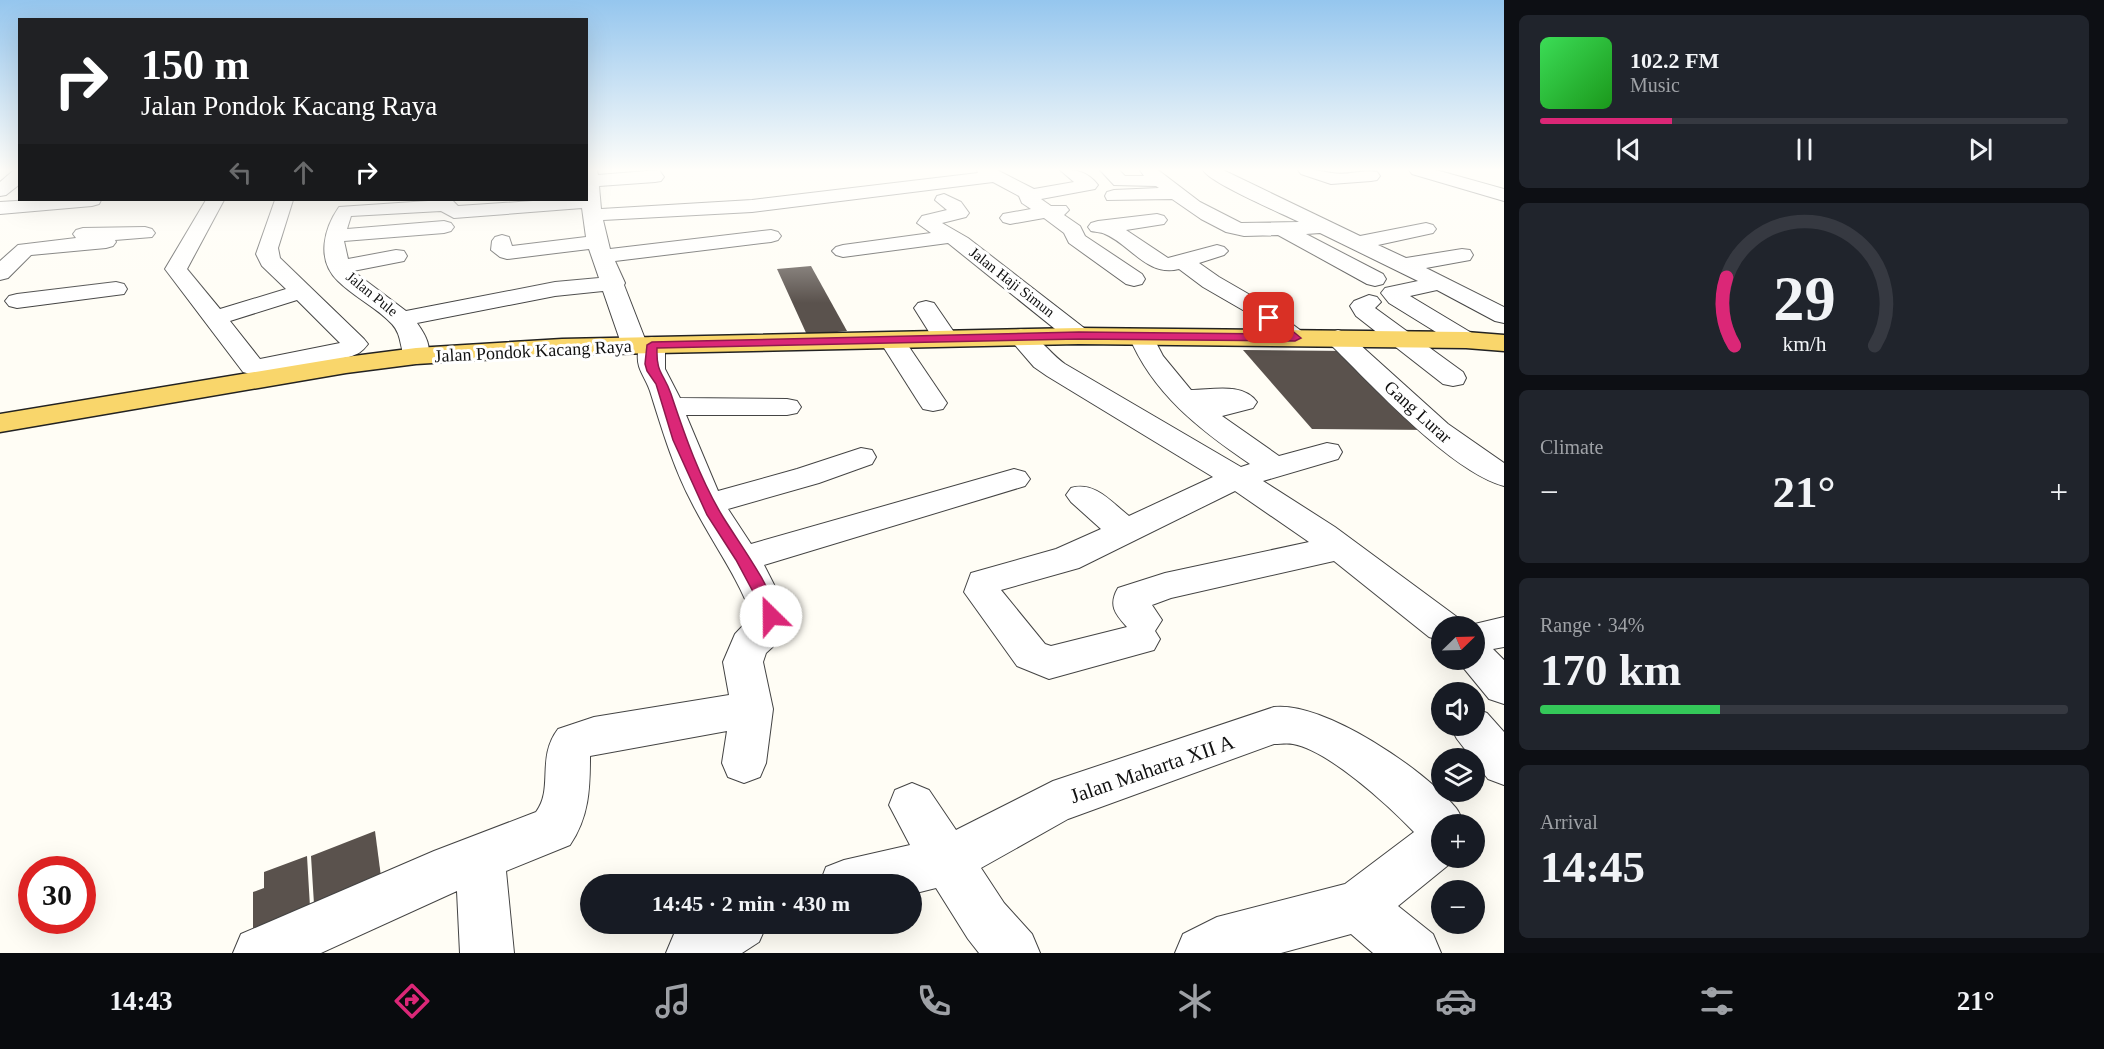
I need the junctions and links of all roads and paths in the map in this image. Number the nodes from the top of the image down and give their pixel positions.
1 (207, 214) edge
2 (279, 214) edge
3 (345, 214) edge
4 (597, 214) edge
5 (757, 214) edge
6 (953, 214) edge
7 (1033, 214) edge
8 (1052, 214) edge
9 (1212, 214) edge
10 (1222, 214) edge
11 (1279, 214) edge
12 (529, 215) dead end
13 (1010, 218) dead end
14 (1261, 219) dead end
15 (1180, 220) dead end
16 (1287, 220) junction
17 (1107, 226) junction
18 (658, 229) dead end
19 (1426, 229) dead end
20 (1073, 230) junction
21 (719, 231) dead end
22 (145, 232) dead end
23 (638, 232) dead end
24 (335, 236) junction
25 (770, 236) junction
26 (949, 237) junction
27 (109, 238) junction
28 (1169, 240) dead end
29 (502, 241) dead end
30 (603, 242) junction
31 (1358, 243) junction
32 (843, 251) dead end
33 (1217, 251) dead end
34 (1462, 255) dead end
35 (396, 256) dead end
36 (1183, 261) junction
37 (1403, 265) junction
38 (340, 267) junction
39 (0, 273) edge
40 (1134, 279) dead end
41 (614, 283) junction
42 (1439, 283) junction
43 (298, 286) junction
44 (116, 289) dead end
45 (68, 294) junction
46 (17, 301) dead end
47 (926, 308) dead end
48 (211, 312) junction
49 (1504, 316) edge
50 (403, 319) junction
51 (1079, 336) junction
52 (1141, 336) junction
53 (1021, 337) junction
54 (945, 338) junction
55 (1295, 338) junction
56 (1338, 338) junction
57 (1403, 339) junction
58 (892, 340) junction
59 (1466, 340) junction
60 (1504, 343) edge
61 (644, 345) junction
62 (416, 356) junction
63 (1453, 378) dead end
64 (933, 403) dead end
65 (668, 406) junction
66 (787, 407) dead end
67 (0, 423) edge
68 (1327, 452) dead end
69 (861, 457) dead end
70 (1276, 468) junction
71 (1504, 476) edge
72 (1237, 478) junction
73 (1014, 479) dead end
74 (1082, 495) dead end
75 (709, 504) junction
76 (1125, 531) junction
77 (1339, 548) junction
78 (743, 559) junction
79 (1431, 618) edge
80 (1504, 632) edge
81 (1485, 636) edge
82 (1485, 667) edge
83 (1504, 687) edge
84 (752, 709) junction
85 (1480, 736) edge
86 (744, 763) dead end
87 (1504, 765) edge
88 (912, 805) dead end
89 (1431, 817) edge
90 (1431, 849) edge
91 (480, 858) junction
92 (947, 861) junction
93 (891, 874) edge
94 (1358, 906) junction
95 (724, 934) edge
96 (1215, 950) edge
97 (260, 953) edge
98 (487, 953) edge
99 (693, 953) edge
100 (1013, 953) edge
101 (1414, 953) edge

1 - 48 street
2 - 43 street
3 - 24 street
4 - 30 street
5 - 25 street
6 - 26 street, Jalan Haji Simun
7 - 13 street
8 - 20 street
9 - 15 street
10 - 16 street
11 - 16 street
12 - 24 street
14 - 16 street
16 - 31 street
16 - 57 street
17 - 20 street
17 - 28 street
17 - 36 street
18 - 23 street
19 - 31 street
20 - 40 street
21 - 25 street
22 - 27 street
24 - 38 street, Jalan Pule
25 - 30 street
26 - 32 street
26 - 51 street, Jalan Haji Simun
27 - 39 street
27 - 45 street
29 - 30 street
30 - 41 street
31 - 37 street
33 - 36 street
34 - 37 street
35 - 38 street
36 - 55 street
37 - 42 street
38 - 50 street, Jalan Pule
41 - 50 street
41 - 61 street
42 - 49 street
42 - 59 street
43 - 48 street
43 - 48 street
44 - 45 street
45 - 46 street
47 - 54 street
50 - 62 street, Jalan Pule
51 - 52 main road, Jalan Pondok Kacang Raya
51 - 53 main road, Jalan Pondok Kacang Raya
52 - 55 main road, Jalan Pondok Kacang Raya
52 - 70 street
53 - 54 main road, Jalan Pondok Kacang Raya
53 - 72 street
54 - 58 main road, Jalan Pondok Kacang Raya
55 - 56 main road, Jalan Pondok Kacang Raya
56 - 57 main road, Jalan Pondok Kacang Raya
56 - 71 street, Gang Lurar
57 - 59 main road, Jalan Pondok Kacang Raya
57 - 63 street
58 - 61 main road, Jalan Pondok Kacang Raya
58 - 64 street
59 - 60 main road, Jalan Pondok Kacang Raya
61 - 62 main road, Jalan Pondok Kacang Raya
61 - 65 street
62 - 67 main road, Jalan Pondok Kacang Raya
65 - 66 street
65 - 75 street
68 - 70 street
69 - 75 street
70 - 72 street
72 - 76 street
72 - 77 street
73 - 78 street
74 - 76 street
75 - 78 street
76 - 77 street
77 - 79 street
78 - 84 street
80 - 81 street
82 - 83 street
84 - 86 street
84 - 91 street
85 - 87 street
88 - 92 street
89 - 92 street, Jalan Maharta XII A
90 - 94 street
91 - 97 street
91 - 98 street
92 - 93 street, Jalan Maharta XII A
92 - 100 street
94 - 96 street
94 - 101 street
95 - 99 street

